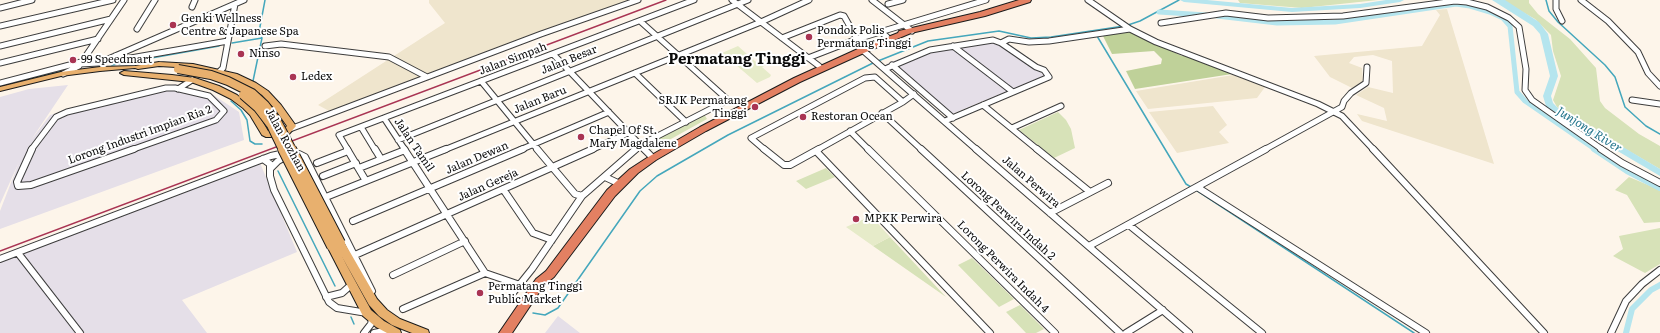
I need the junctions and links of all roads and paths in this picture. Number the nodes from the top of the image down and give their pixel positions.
1 (32, 0) edge
2 (113, 0) edge
3 (124, 0) edge
4 (155, 0) edge
5 (195, 0) edge
6 (244, 0) edge
7 (638, 0) edge
8 (694, 0) edge
9 (732, 0) edge
10 (748, 0) edge
11 (809, 0) edge
12 (872, 0) edge
13 (903, 0) edge
14 (986, 0) edge
15 (1009, 0) edge
16 (1088, 0) edge
17 (1556, 0) edge
18 (1581, 0) edge
19 (1023, 1) edge
20 (235, 4) junction
21 (738, 4) junction
22 (888, 4) dead end
23 (192, 7) dead end
24 (0, 8) edge
25 (963, 17) junction
26 (112, 18) junction
27 (640, 21) junction
28 (1562, 21) dead end
29 (761, 22) junction
30 (1160, 23) dead end
31 (904, 24) junction
32 (0, 26) edge
33 (1127, 27) junction
34 (136, 29) dead end
35 (880, 31) junction
36 (910, 32) junction
37 (657, 36) junction
38 (887, 37) junction
39 (782, 38) junction
40 (98, 39) junction
41 (228, 41) junction
42 (1001, 42) junction
43 (0, 46) edge
44 (265, 46) dead end
45 (953, 46) junction
46 (864, 50) junction
47 (553, 54) junction
48 (678, 55) junction
49 (115, 56) junction
50 (808, 58) junction
51 (0, 63) edge
52 (80, 64) junction
53 (892, 65) junction
54 (820, 66) junction
55 (138, 67) junction
56 (1367, 67) dead end
57 (885, 69) junction
58 (89, 70) junction
59 (177, 71) junction
60 (569, 71) junction
61 (219, 72) junction
62 (124, 73) junction
63 (635, 73) junction
64 (61, 74) junction
65 (427, 77) junction
66 (192, 80) junction
67 (797, 80) junction
68 (0, 82) edge
69 (481, 82) junction
70 (1660, 86) edge
71 (0, 89) edge
72 (178, 89) junction
73 (589, 91) junction
74 (1013, 92) junction
75 (0, 93) edge
76 (914, 94) junction
77 (497, 100) junction
78 (1632, 100) dead end
79 (902, 102) junction
80 (1660, 104) edge
81 (983, 105) junction
82 (1061, 106) dead end
83 (1334, 111) junction
84 (609, 112) junction
85 (882, 113) junction
86 (384, 118) junction
87 (953, 118) junction
88 (514, 121) junction
89 (945, 121) junction
90 (686, 122) junction
91 (360, 127) junction
92 (1012, 128) junction
93 (290, 129) junction
94 (850, 131) junction
95 (628, 133) junction
96 (398, 140) junction
97 (534, 145) junction
98 (640, 145) junction
99 (405, 150) junction
100 (348, 151) junction
101 (816, 151) junction
102 (293, 154) junction
103 (653, 158) junction
104 (263, 159) junction
105 (381, 159) junction
106 (278, 161) junction
107 (413, 162) junction
108 (317, 163) dead end
109 (357, 166) junction
110 (553, 167) junction
111 (271, 168) junction
112 (323, 176) dead end
113 (605, 177) junction
114 (366, 181) junction
115 (1660, 183) edge
116 (620, 184) junction
117 (1108, 184) dead end
118 (430, 188) junction
119 (1196, 188) junction
120 (503, 189) junction
121 (1090, 192) junction
122 (582, 196) junction
123 (326, 197) junction
124 (1050, 213) junction
125 (447, 214) junction
126 (353, 221) dead end
127 (1129, 225) junction
128 (552, 240) junction
129 (465, 241) junction
130 (336, 244) junction
131 (1089, 246) junction
132 (18, 253) junction
133 (355, 255) junction
134 (0, 259) edge
135 (1660, 270) edge
136 (485, 273) junction
137 (550, 274) junction
138 (393, 275) dead end
139 (351, 285) junction
140 (520, 285) junction
141 (512, 294) dead end
142 (326, 297) junction
143 (403, 309) dead end
144 (1163, 310) junction
145 (383, 312) junction
146 (370, 316) junction
147 (393, 332) edge
148 (80, 333) edge
149 (364, 333) edge
150 (374, 333) edge
151 (424, 333) edge
152 (506, 333) edge
153 (513, 333) edge
154 (990, 333) edge
155 (1055, 333) edge
156 (1120, 333) edge
157 (1126, 333) edge
158 (1189, 333) edge
159 (1262, 333) edge
160 (1426, 333) edge
161 (1544, 333) edge
162 (1611, 333) edge

1 - 24 street
2 - 32 street
3 - 26 street
4 - 34 street
5 - 23 street
6 - 20 street
7 - 65 street
8 - 27 street, Jalan Simpah
9 - 21 street
10 - 21 street, Jalan Besar
11 - 29 street
12 - 31 street
13 - 22 street
14 - 31 street
15 - 19 highway
15 - 25 highway
16 - 33 street
17 - 28 street
18 - 70 street
19 - 25 highway
20 - 41 street
20 - 49 street
21 - 29 street
21 - 37 street, Jalan Besar
25 - 36 highway
26 - 40 street
26 - 43 street
27 - 37 street
27 - 47 street, Jalan Simpah
29 - 39 street
29 - 48 street, Jalan Baru
30 - 115 street
31 - 35 street
31 - 36 street
33 - 42 street
33 - 83 street
35 - 38 street
35 - 46 street
36 - 38 highway
36 - 46 highway
37 - 48 street
37 - 60 street, Jalan Besar
38 - 46 highway
39 - 46 street, Jalan Perwira
39 - 50 street
40 - 51 street
40 - 52 street
41 - 49 street
41 - 61 street
42 - 45 street
42 - 74 street
44 - 65 street
45 - 53 street
45 - 74 street
46 - 50 street
46 - 54 highway
46 - 57 street, Jalan Perwira
46 - 67 highway
47 - 60 street
47 - 69 street, Jalan Simpah
48 - 63 street, Jalan Baru
48 - 90 street
49 - 52 street
50 - 54 street
52 - 58 street
52 - 64 street
52 - 68 street
53 - 57 street
53 - 87 street
54 - 67 highway
55 - 58 main road, Jalan Rozhan
55 - 59 main road, Jalan Rozhan
55 - 61 main road
56 - 83 street
57 - 76 street, Jalan Perwira
58 - 64 main road, Jalan Rozhan
59 - 62 main road, Jalan Rozhan
59 - 130 main road, Jalan Rozhan, bridge
60 - 73 street
60 - 77 street, Jalan Besar
61 - 93 main road
62 - 66 main road
62 - 75 main road, Jalan Rozhan
63 - 73 street, Jalan Baru
63 - 90 street
64 - 71 main road, Jalan Rozhan
65 - 93 street
66 - 72 street
66 - 93 main road
67 - 103 highway
69 - 77 street
69 - 86 street, Jalan Simpah
72 - 72 street, Lorong Industri Impian Ria 2
73 - 84 street
73 - 88 street, Jalan Baru
74 - 81 street
76 - 79 street
76 - 89 street, Jalan Perwira
77 - 88 street
77 - 96 street, Jalan Besar
78 - 80 street
79 - 85 street
79 - 101 street
81 - 87 street
81 - 92 street
82 - 92 street
83 - 119 street
83 - 161 street
84 - 95 street
84 - 97 street, Jalan Dewan
85 - 94 street
85 - 156 street, Lorong Perwira Indah 2
86 - 91 street, Jalan Simpah
86 - 96 street, Jalan Tamil
87 - 89 street
88 - 97 street
88 - 107 street, Jalan Baru
89 - 124 street, Jalan Perwira
90 - 98 street
91 - 100 street, Jalan Simpah
91 - 105 street
92 - 121 street
94 - 101 street
94 - 155 street, Lorong Perwira Indah 4
95 - 98 street
95 - 110 street, Jalan Gereja
96 - 99 street, Jalan Tamil
97 - 110 street
97 - 118 street, Jalan Dewan
98 - 103 street
98 - 113 street
99 - 105 street
99 - 107 street, Jalan Tamil
100 - 108 street
100 - 109 street
101 - 154 street
102 - 104 street
102 - 106 street
102 - 123 street
103 - 116 highway
104 - 106 street
104 - 111 street
104 - 132 street
105 - 109 street
106 - 111 street
107 - 114 street, Jalan Baru
107 - 118 street, Jalan Tamil
109 - 112 street
109 - 114 street
110 - 120 street, Jalan Gereja
110 - 122 street
111 - 142 street
113 - 116 street
113 - 122 street
114 - 123 street, Jalan Baru
116 - 137 highway
117 - 121 street
118 - 125 street, Jalan Tamil
118 - 126 street, Jalan Dewan
119 - 127 street
119 - 160 street
120 - 125 street, Jalan Gereja
120 - 128 street
121 - 124 street
122 - 128 street
123 - 133 street
124 - 131 street, Jalan Perwira
125 - 129 street, Jalan Tamil
125 - 133 street, Jalan Gereja
127 - 131 street
127 - 159 street
128 - 140 street
129 - 136 street, Jalan Tamil
129 - 138 street
130 - 139 main road, Jalan Rozhan
130 - 145 main road, Jalan Rozhan
131 - 144 street, Jalan Perwira
132 - 134 street
132 - 148 street
133 - 145 street
135 - 162 street
136 - 140 street
136 - 143 street
137 - 152 highway
137 - 153 highway
139 - 142 street
139 - 146 main road, Jalan Rozhan
140 - 141 street
142 - 146 street
144 - 157 street
144 - 158 street, Jalan Perwira
145 - 151 main road, Jalan Rozhan
146 - 147 main road, Jalan Rozhan
146 - 149 street
147 - 150 street

